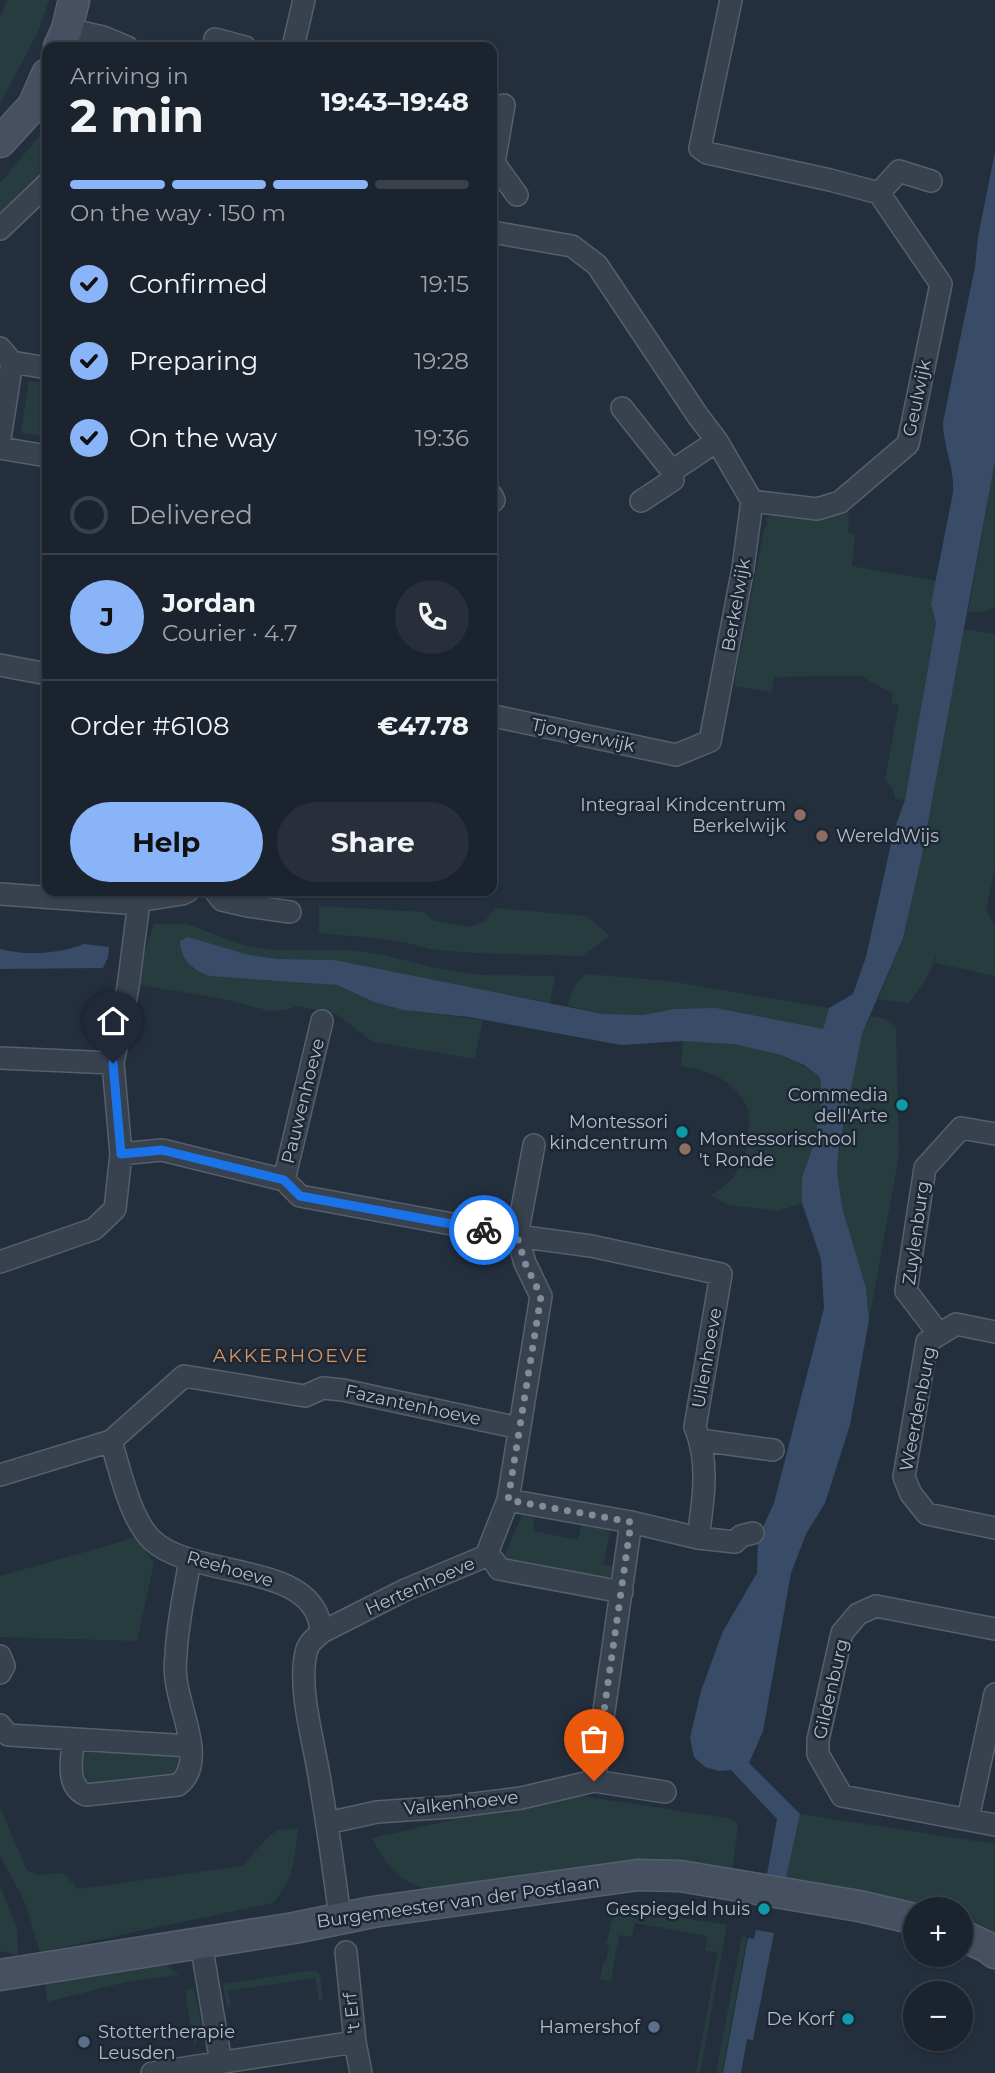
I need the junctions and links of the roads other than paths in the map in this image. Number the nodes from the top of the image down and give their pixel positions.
1 (74, 0) edge
2 (304, 0) edge
3 (731, 0) edge
4 (63, 38) edge
5 (215, 39) dead end
6 (115, 42) edge
7 (226, 42) edge
8 (294, 42) edge
9 (42, 85) edge
10 (504, 105) dead end
11 (0, 142) edge
12 (497, 142) edge
13 (497, 168) edge
14 (931, 181) dead end
15 (42, 189) edge
16 (880, 193) junction
17 (517, 195) dead end
18 (0, 229) edge
19 (497, 233) edge
20 (6, 355) edge
21 (42, 366) edge
22 (622, 408) dead end
23 (0, 439) edge
24 (717, 441) junction
25 (0, 447) edge
26 (42, 455) edge
27 (672, 471) junction
28 (641, 501) dead end
29 (752, 501) junction
30 (0, 665) edge
31 (42, 673) edge
32 (497, 717) edge
33 (676, 755) joint
34 (0, 894) edge
35 (165, 896) edge
36 (219, 896) edge
37 (139, 902) junction
38 (290, 912) dead end
39 (322, 1021) dead end
40 (0, 1058) edge
41 (113, 1063) junction
42 (995, 1134) edge
43 (534, 1145) dead end
44 (121, 1154) junction
45 (284, 1180) junction
46 (517, 1236) junction
47 (0, 1262) edge
48 (995, 1332) edge
49 (939, 1334) junction
50 (519, 1427) junction
51 (700, 1440) junction
52 (111, 1441) junction
53 (773, 1450) dead end
54 (0, 1475) edge
55 (508, 1500) junction
56 (631, 1522) junction
57 (995, 1528) edge
58 (753, 1533) dead end
59 (698, 1538) junction
60 (486, 1556) junction
61 (190, 1560) junction
62 (622, 1592) junction
63 (995, 1629) edge
64 (322, 1632) junction
65 (0, 1656) edge
66 (0, 1673) edge
67 (995, 1694) edge
68 (0, 1725) edge
69 (73, 1740) junction
70 (191, 1746) junction
71 (594, 1781) junction
72 (664, 1792) dead end
73 (968, 1819) junction
74 (327, 1823) junction
75 (995, 1825) edge
76 (903, 1916) edge
77 (340, 1918) junction
78 (973, 1941) edge
79 (201, 1943) junction
80 (346, 1952) dead end
81 (995, 1953) edge
82 (0, 1975) edge
83 (355, 2042) junction
84 (221, 2063) junction
85 (152, 2073) edge
86 (361, 2073) edge

1 - 4 street
2 - 8 street
3 - 16 street
4 - 6 street
5 - 7 street
9 - 11 street
10 - 12 street
13 - 17 street
14 - 16 street
15 - 18 street
16 - 29 street, Geulwijk
19 - 24 street
20 - 21 street
20 - 23 street
22 - 27 street
24 - 27 street
24 - 29 street
25 - 26 street
27 - 28 street
29 - 33 street, Berkelwijk
30 - 31 street
32 - 33 street, Tjongerwijk
34 - 37 street
35 - 37 street
36 - 38 street
37 - 41 street
39 - 45 street, Pauwenhoeve
40 - 41 street
41 - 44 street
42 - 49 street, Zuylenburg
43 - 46 street
44 - 45 street, Pauwenhoeve
44 - 47 street
45 - 46 street, Pauwenhoeve
46 - 50 street, Hertenhoeve
46 - 51 street, Uilenhoeve
48 - 49 street, Weerdenburg
49 - 57 street, Weerdenburg
50 - 52 street, Fazantenhoeve
50 - 55 street, Hertenhoeve
51 - 53 street
51 - 59 street, Uilenhoeve
52 - 54 street
52 - 61 street, Reehoeve
55 - 56 street
55 - 60 street, Hertenhoeve
56 - 59 street
56 - 62 street
58 - 59 street
60 - 62 street
60 - 64 street, Hertenhoeve
61 - 64 street, Reehoeve
61 - 70 street
62 - 71 street
63 - 73 street, Gildenburg
64 - 74 street
65 - 66 street
67 - 73 street
68 - 69 street
69 - 70 street
69 - 70 street
71 - 72 street, Valkenhoeve
71 - 74 street, Valkenhoeve
73 - 75 street, Gildenburg
74 - 77 street
76 - 77 street, Burgemeester van der Postlaan
77 - 79 street, Burgemeester van der Postlaan
78 - 81 street
79 - 82 street, Burgemeester van der Postlaan
79 - 84 street
80 - 83 street, 't Erf
83 - 84 street
83 - 86 street, 't Erf
84 - 85 street

